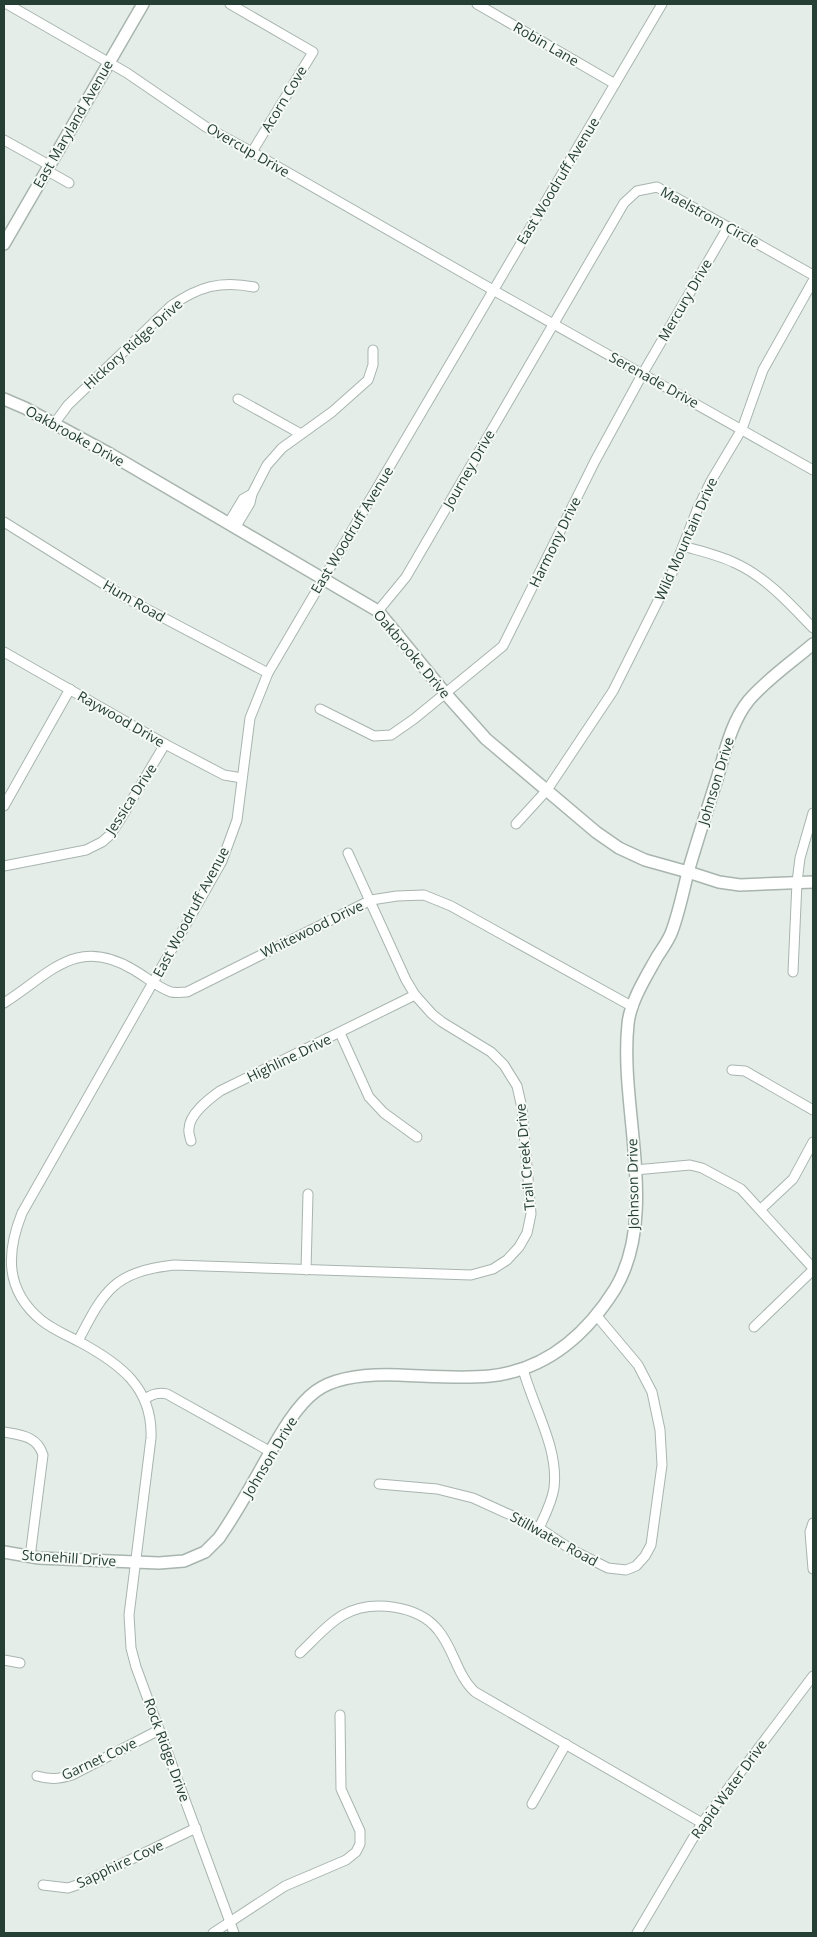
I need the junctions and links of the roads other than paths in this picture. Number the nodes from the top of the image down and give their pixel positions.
1 (7, 4) edge
2 (143, 4) edge
3 (230, 4) edge
4 (477, 4) edge
5 (662, 4) edge
6 (109, 63) junction
7 (615, 84) junction
8 (4, 140) edge
9 (252, 152) junction
10 (48, 167) junction
11 (69, 183) dead end
12 (728, 227) junction
13 (4, 244) edge
14 (813, 275) edge
15 (813, 281) edge
16 (254, 287) dead end
17 (493, 290) junction
18 (554, 324) junction
19 (373, 350) dead end
20 (643, 373) junction
21 (4, 399) edge
22 (238, 399) dead end
23 (54, 424) junction
24 (742, 429) junction
25 (301, 434) junction
26 (813, 470) edge
27 (4, 522) edge
28 (232, 526) junction
29 (683, 546) junction
30 (324, 578) junction
31 (378, 610) junction
32 (813, 628) edge
33 (813, 644) edge
34 (4, 652) edge
35 (268, 673) junction
36 (70, 690) junction
37 (445, 694) junction
38 (320, 709) dead end
39 (165, 744) junction
40 (242, 778) junction
41 (547, 790) junction
42 (4, 806) edge
43 (813, 813) edge
44 (516, 824) dead end
45 (348, 853) dead end
46 (4, 866) edge
47 (688, 872) junction
48 (797, 882) junction
49 (813, 882) edge
50 (371, 900) junction
51 (793, 972) dead end
52 (154, 982) junction
53 (415, 995) junction
54 (4, 1003) edge
55 (633, 1007) junction
56 (340, 1033) junction
57 (732, 1070) dead end
58 (813, 1110) edge
59 (417, 1137) dead end
60 (191, 1141) dead end
61 (813, 1142) edge
62 (635, 1170) junction
63 (308, 1194) dead end
64 (761, 1210) junction
65 (813, 1269) edge
66 (306, 1270) junction
67 (596, 1315) junction
68 (754, 1327) dead end
69 (78, 1341) junction
70 (523, 1369) junction
71 (145, 1399) junction
72 (4, 1432) edge
73 (271, 1452) junction
74 (379, 1484) dead end
75 (813, 1524) edge
76 (539, 1528) junction
77 (4, 1552) edge
78 (30, 1557) junction
79 (134, 1561) junction
80 (813, 1569) edge
81 (300, 1653) dead end
82 (4, 1660) edge
83 (20, 1663) dead end
84 (812, 1681) edge
85 (340, 1715) dead end
86 (159, 1730) junction
87 (566, 1744) junction
88 (37, 1776) dead end
89 (532, 1804) dead end
90 (702, 1823) junction
91 (196, 1828) junction
92 (43, 1885) dead end
93 (231, 1923) junction
94 (212, 1933) edge
95 (234, 1933) edge
96 (637, 1933) edge

1 - 6 street, Overcup Drive
2 - 6 street, East Maryland Avenue
3 - 9 street, Acorn Cove
4 - 7 street, Robin Lane
5 - 7 street, East Woodruff Avenue
6 - 9 street, Overcup Drive
6 - 10 street, East Maryland Avenue
7 - 17 street, East Woodruff Avenue
8 - 10 street
9 - 17 street, Overcup Drive
10 - 11 street
10 - 13 street, East Maryland Avenue
12 - 14 street, Maelstrom Circle
12 - 18 street, Maelstrom Circle
12 - 20 street, Mercury Drive
15 - 24 street, Wild Mountain Drive
16 - 23 street, Hickory Ridge Drive
17 - 18 street, Serenade Drive
17 - 30 street, East Woodruff Avenue
18 - 20 street, Serenade Drive
18 - 31 street, Journey Drive
19 - 25 street
20 - 24 street, Serenade Drive
20 - 37 street, Harmony Drive
21 - 23 street, Oakbrooke Drive
22 - 25 street
23 - 28 street, Oakbrooke Drive
24 - 26 street, Serenade Drive
24 - 29 street, Wild Mountain Drive
25 - 28 street
27 - 35 street, Hum Road
28 - 30 street, Oakbrooke Drive
29 - 32 street
29 - 41 street, Wild Mountain Drive
30 - 31 street, Oakbrooke Drive
30 - 35 street, East Woodruff Avenue
31 - 37 street, Oakbrooke Drive
33 - 47 street, Johnson Drive
34 - 36 street, Raywood Drive
35 - 40 street, East Woodruff Avenue
36 - 39 street, Raywood Drive
36 - 42 street
37 - 38 street, Harmony Drive
37 - 41 street, Oakbrooke Drive
39 - 40 street, Raywood Drive
39 - 46 street, Jessica Drive
40 - 52 street, East Woodruff Avenue
41 - 44 street, Wild Mountain Drive
41 - 47 street, Oakbrooke Drive
43 - 48 street
45 - 50 street, Trail Creek Drive
47 - 48 street, Oakbrooke Drive
47 - 55 street, Johnson Drive
48 - 49 street, Oakbrooke Drive
48 - 51 street
50 - 52 street, Whitewood Drive
50 - 53 street, Trail Creek Drive
50 - 55 street, Whitewood Drive
52 - 54 street
52 - 69 street, East Woodruff Avenue
53 - 56 street, Highline Drive
53 - 66 street, Trail Creek Drive
55 - 62 street, Johnson Drive
56 - 59 street
56 - 60 street, Highline Drive
57 - 58 street
61 - 64 street
62 - 64 street
62 - 67 street, Johnson Drive
63 - 66 street
64 - 65 street
65 - 68 street
66 - 69 street, Trail Creek Drive
67 - 70 street, Johnson Drive
67 - 76 street, Stillwater Road
69 - 71 street, East Woodruff Avenue
70 - 73 street, Johnson Drive
70 - 76 street
71 - 73 street
71 - 79 street, East Woodruff Avenue
72 - 78 street
73 - 79 street, Johnson Drive
74 - 76 street, Stillwater Road
75 - 80 street
77 - 78 street, Stonehill Drive
78 - 79 street, Stonehill Drive
79 - 86 street, Rock Ridge Drive
81 - 87 street
82 - 83 street
84 - 90 street, Rapid Water Drive
85 - 93 street
86 - 88 street, Garnet Cove
86 - 91 street, Rock Ridge Drive
87 - 89 street
87 - 90 street
90 - 96 street, Rapid Water Drive
91 - 92 street, Sapphire Cove
91 - 93 street, Rock Ridge Drive
93 - 94 street
93 - 95 street, Rock Ridge Drive

